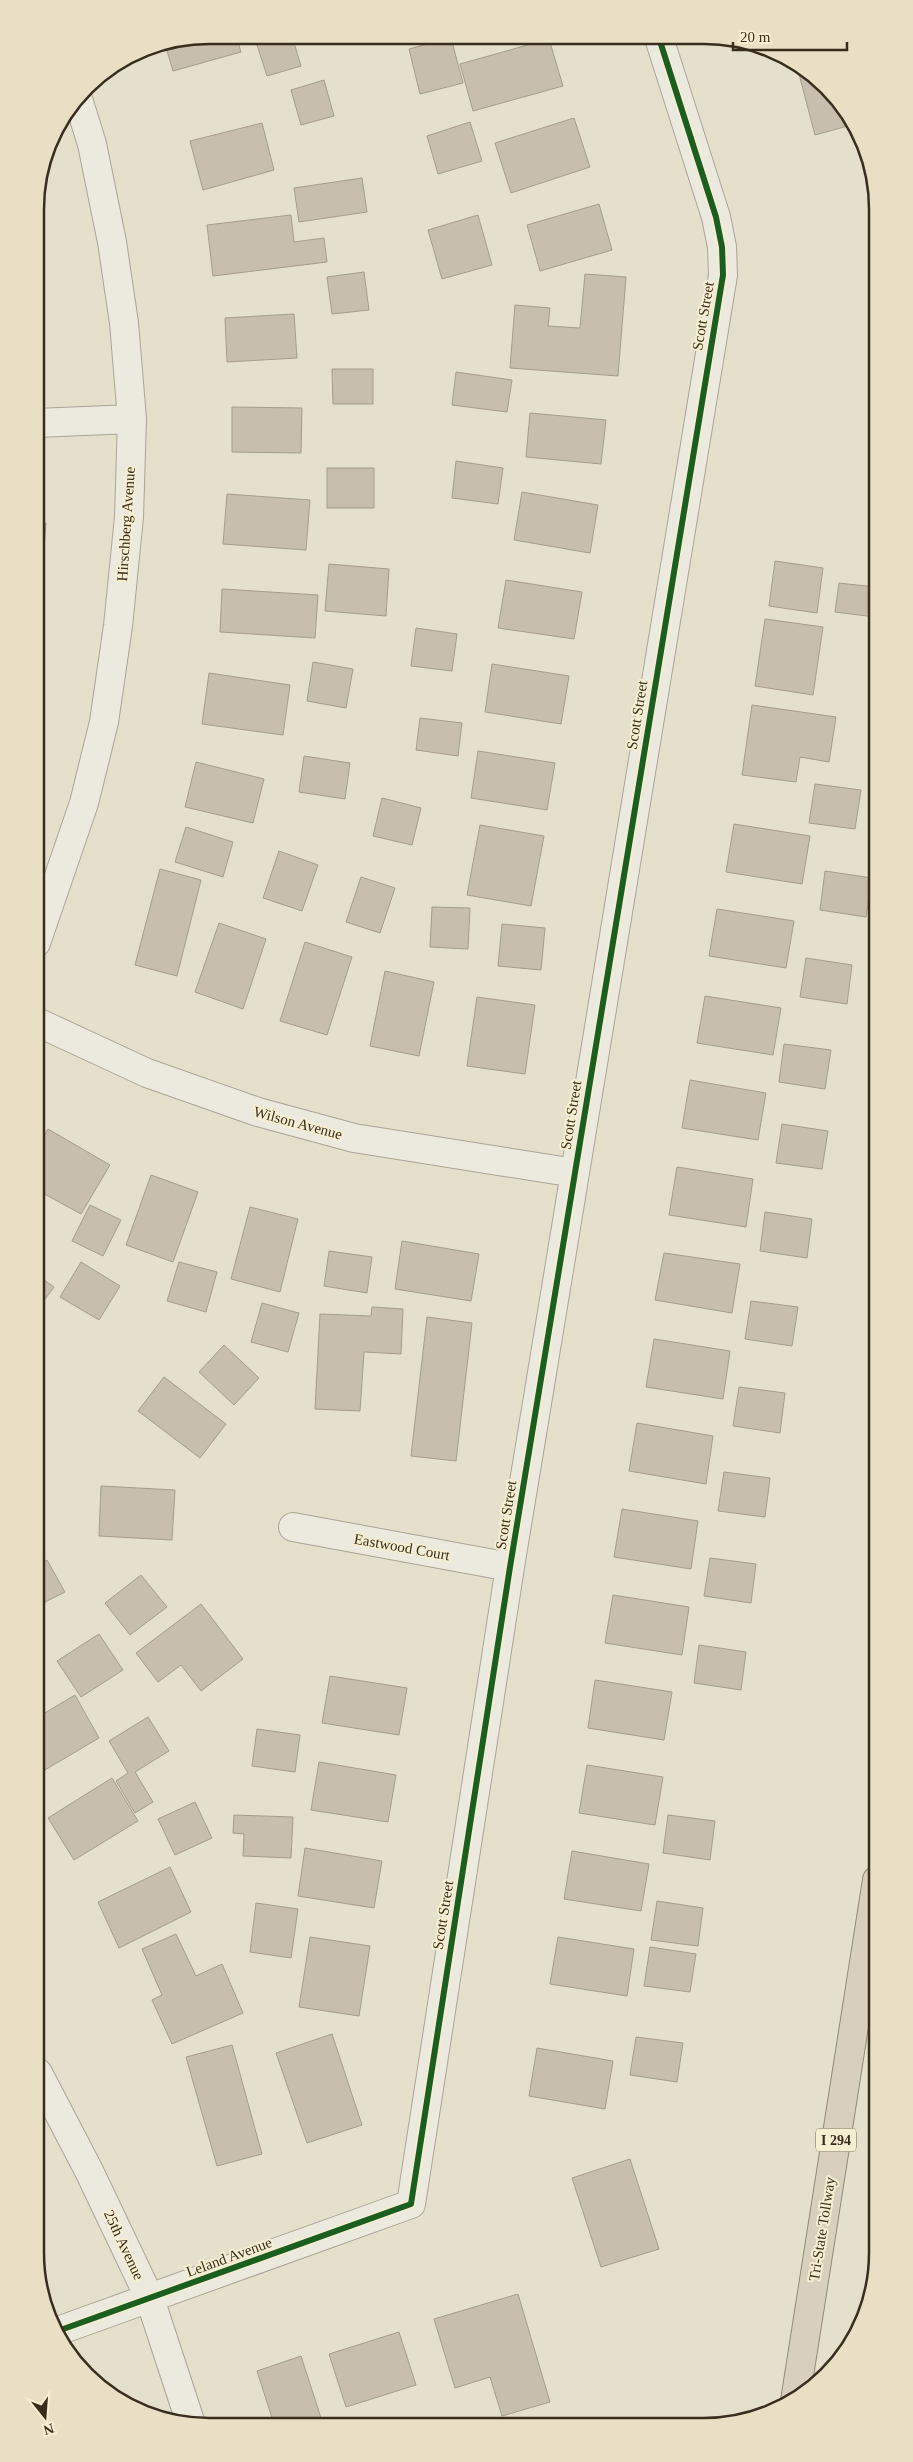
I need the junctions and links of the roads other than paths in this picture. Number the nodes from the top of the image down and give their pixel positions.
1 (661, 44) edge
2 (80, 106) edge
3 (132, 419) junction
4 (44, 423) edge
5 (44, 920) edge
6 (44, 1025) edge
7 (575, 1173) junction
8 (293, 1527) dead end
9 (510, 1567) junction
10 (869, 1931) edge
11 (44, 2085) edge
12 (411, 2204) joint
13 (150, 2299) junction
14 (63, 2329) edge
15 (797, 2390) edge
16 (189, 2417) edge

1 - 7 street, Scott Street
2 - 3 street, Hirschberg Avenue
3 - 4 street
3 - 5 street, Hirschberg Avenue
6 - 7 street, Wilson Avenue
7 - 9 street, Scott Street
8 - 9 street, Eastwood Court
9 - 12 street, Scott Street
10 - 15 highway, Tri-State Tollway / I 294
11 - 13 street, 25th Avenue
12 - 13 street, Leland Avenue
13 - 14 street, Leland Avenue
13 - 16 street, 25th Avenue

